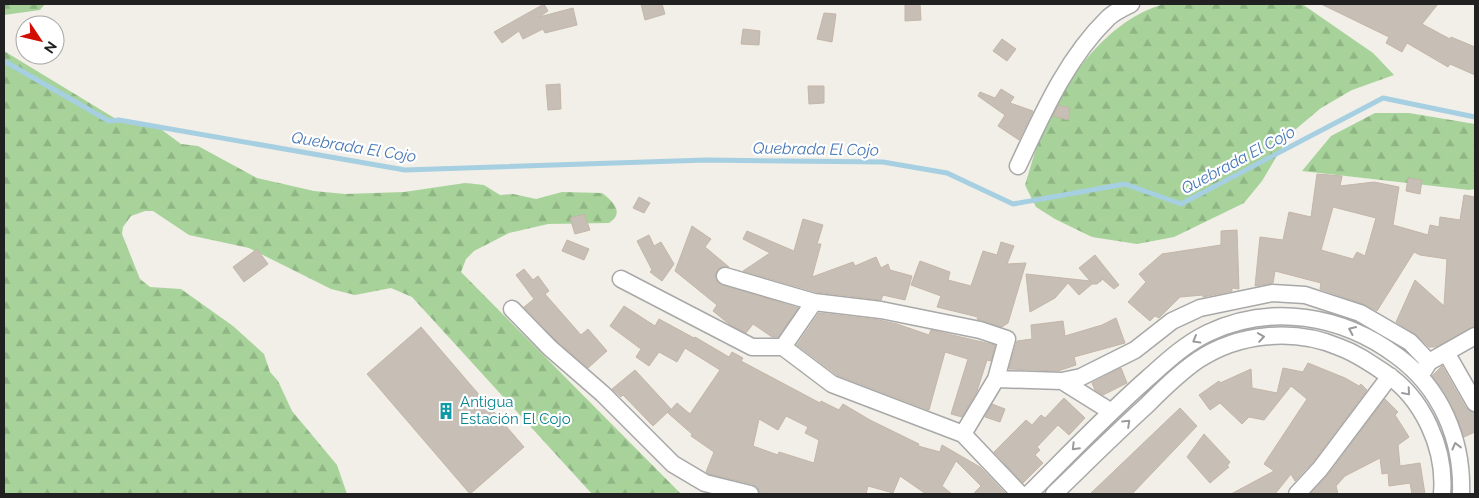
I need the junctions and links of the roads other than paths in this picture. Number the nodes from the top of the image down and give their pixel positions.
1 (1131, 4) edge
2 (1018, 166) dead end
3 (725, 276) dead end
4 (621, 279) dead end
5 (814, 302) junction
6 (512, 309) dead end
7 (1475, 336) edge
8 (783, 347) junction
9 (1447, 354) junction
10 (1425, 369) junction
11 (1390, 376) junction
12 (996, 379) junction
13 (1062, 381) junction
14 (1475, 403) edge
15 (1110, 411) junction
16 (963, 434) junction
17 (750, 494) edge
18 (1020, 494) edge
19 (1028, 494) edge
20 (1054, 494) edge
21 (1297, 494) edge
22 (1442, 494) edge
23 (1462, 494) edge

1 - 2 street
3 - 5 street
4 - 8 street
5 - 8 street
5 - 12 street
6 - 17 street
7 - 9 street
8 - 16 street
9 - 10 street
9 - 14 street
10 - 13 street
10 -> 15 street
23 -> 10 street
20 -> 11 street
11 - 21 street
11 -> 22 street
12 - 13 street
12 - 16 street
13 - 15 street
15 -> 19 street
16 - 18 street

